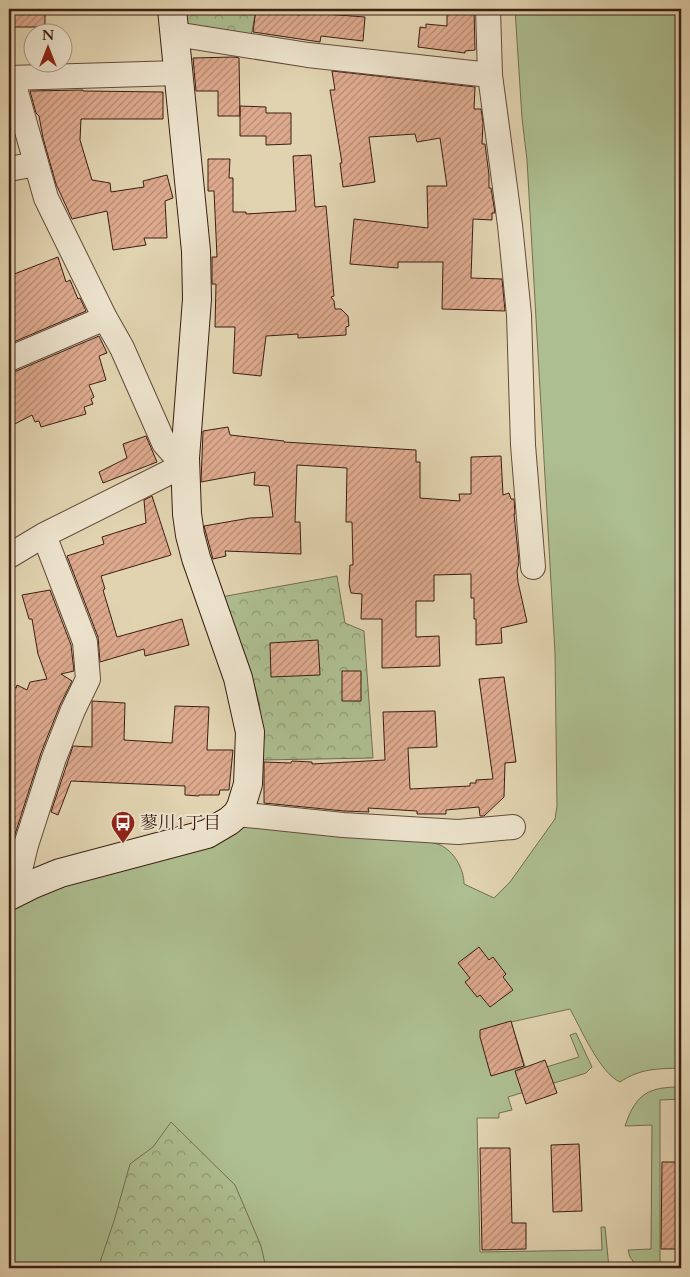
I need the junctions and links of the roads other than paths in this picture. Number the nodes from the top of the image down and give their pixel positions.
1 (488, 9) edge
2 (173, 21) edge
3 (179, 73) junction
4 (490, 75) junction
5 (10, 78) edge
6 (36, 164) junction
7 (9, 169) edge
8 (105, 318) junction
9 (9, 359) edge
10 (185, 458) junction
11 (44, 535) junction
12 (9, 556) edge
13 (533, 567) dead end
14 (237, 814) junction
15 (513, 828) dead end
16 (9, 896) edge

1 - 4 street
2 - 3 street
2 - 4 street
3 - 5 street
3 - 10 street
4 - 13 street
5 - 6 street
6 - 7 street
6 - 8 street
8 - 9 street
8 - 10 street
10 - 11 street
10 - 14 street
11 - 12 street
11 - 16 street
14 - 15 street
14 - 16 street

